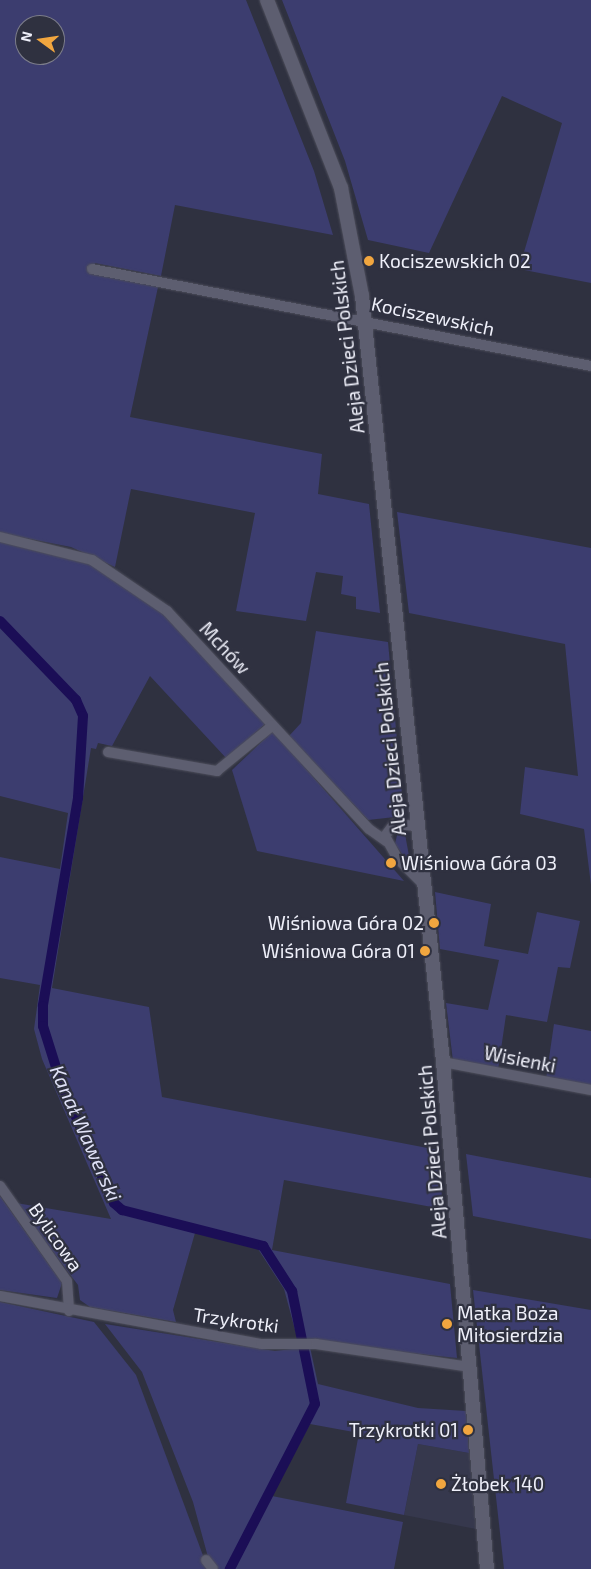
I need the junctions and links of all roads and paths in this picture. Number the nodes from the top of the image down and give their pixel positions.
1 (267, 0) edge
2 (92, 269) dead end
3 (364, 320) junction
4 (591, 366) edge
5 (0, 537) edge
6 (273, 725) junction
7 (108, 752) dead end
8 (417, 826) junction
9 (386, 841) junction
10 (423, 884) junction
11 (443, 1062) junction
12 (591, 1090) edge
13 (0, 1186) edge
14 (0, 1296) edge
15 (69, 1311) junction
16 (470, 1367) junction
17 (487, 1569) edge

1 - 3 street, Aleja Dzieci Polskich
2 - 3 street, Kociszewskich
3 - 4 street, Kociszewskich
3 - 8 street, Aleja Dzieci Polskich
5 - 6 street, Mchów
6 - 7 street
6 - 9 street, Mchów
8 - 9 street
8 - 10 street, Aleja Dzieci Polskich
9 - 10 street, Mchów
10 - 11 street, Aleja Dzieci Polskich
11 - 12 street, Wisienki
11 - 16 street, Aleja Dzieci Polskich
13 - 15 street, Bylicowa
14 - 15 street, Trzykrotki
15 - 16 street, Trzykrotki
16 - 17 street, Aleja Dzieci Polskich

